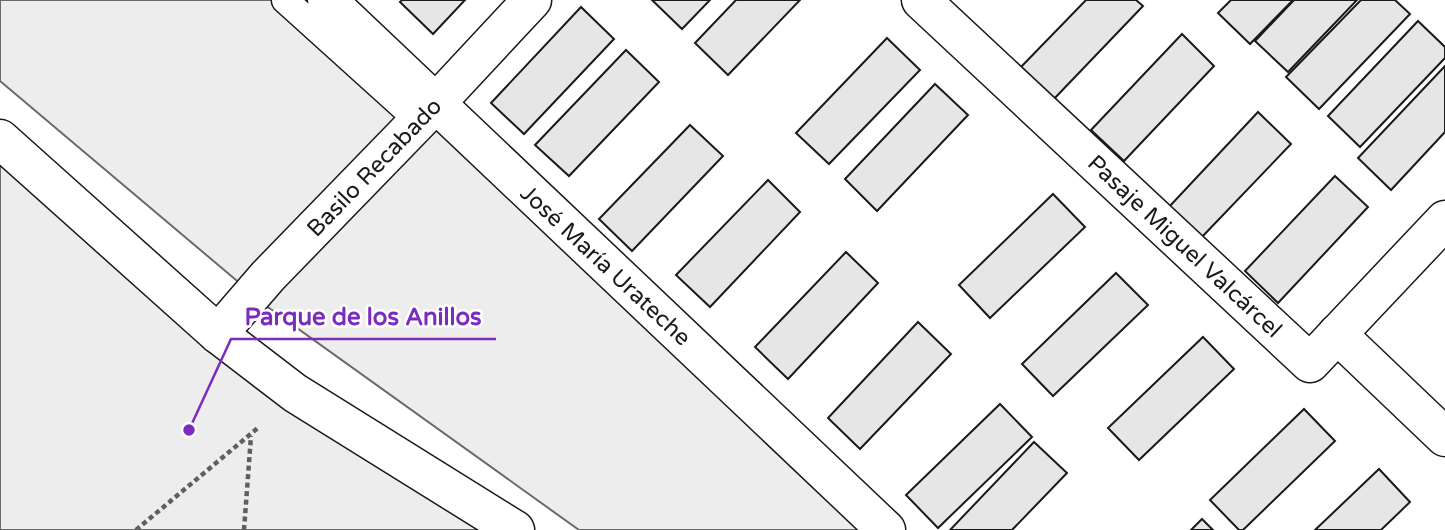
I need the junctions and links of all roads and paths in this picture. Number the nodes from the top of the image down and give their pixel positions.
1 (285, 0) edge
2 (327, 0) edge
3 (532, 0) edge
4 (921, 0) edge
5 (427, 112) junction
6 (0, 139) edge
7 (1445, 220) edge
8 (218, 334) junction
9 (1337, 334) junction
10 (295, 393) junction
11 (251, 435) junction
12 (1445, 437) edge
13 (136, 530) edge
14 (244, 530) edge
15 (515, 530) edge
16 (886, 530) edge

1 - 5 lane
2 - 5 street, José María Urateche
3 - 5 street, Basilo Recabado
4 - 9 street, Pasaje Miguel Valcárcel
5 - 8 street, Basilo Recabado
5 - 16 street, José María Urateche
6 - 8 street
7 - 9 street
8 - 10 street
9 - 12 street
10 - 11 path
10 - 15 street
11 - 13 path
11 - 14 path

